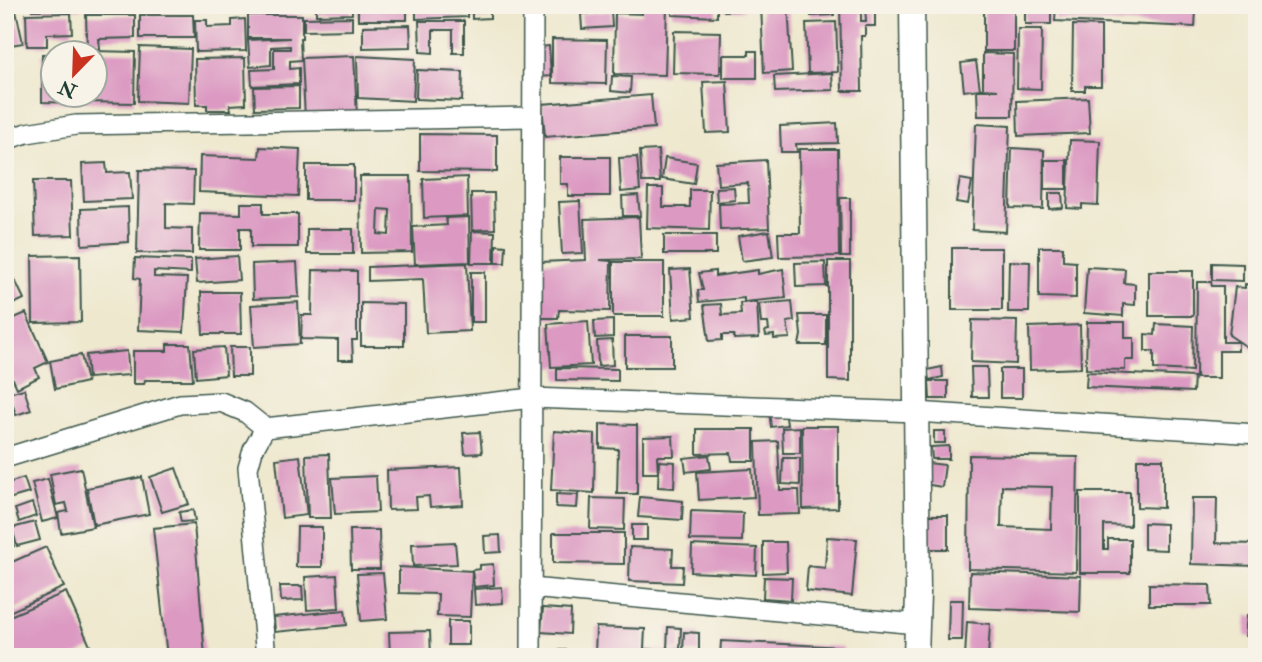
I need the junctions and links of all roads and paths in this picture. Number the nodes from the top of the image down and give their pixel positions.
1 (533, 5) edge
2 (912, 5) edge
3 (532, 117) junction
4 (5, 140) edge
5 (532, 398) junction
6 (916, 412) junction
7 (265, 428) junction
8 (1257, 434) edge
9 (5, 458) edge
10 (531, 588) junction
11 (917, 624) junction
12 (266, 657) edge
13 (531, 657) edge
14 (916, 657) edge

1 - 3 street
2 - 6 street
3 - 4 street
3 - 5 street
5 - 6 street
5 - 7 street
5 - 10 street
6 - 8 street
6 - 11 street
7 - 9 street
7 - 12 street
10 - 11 street
10 - 13 street
11 - 14 street

